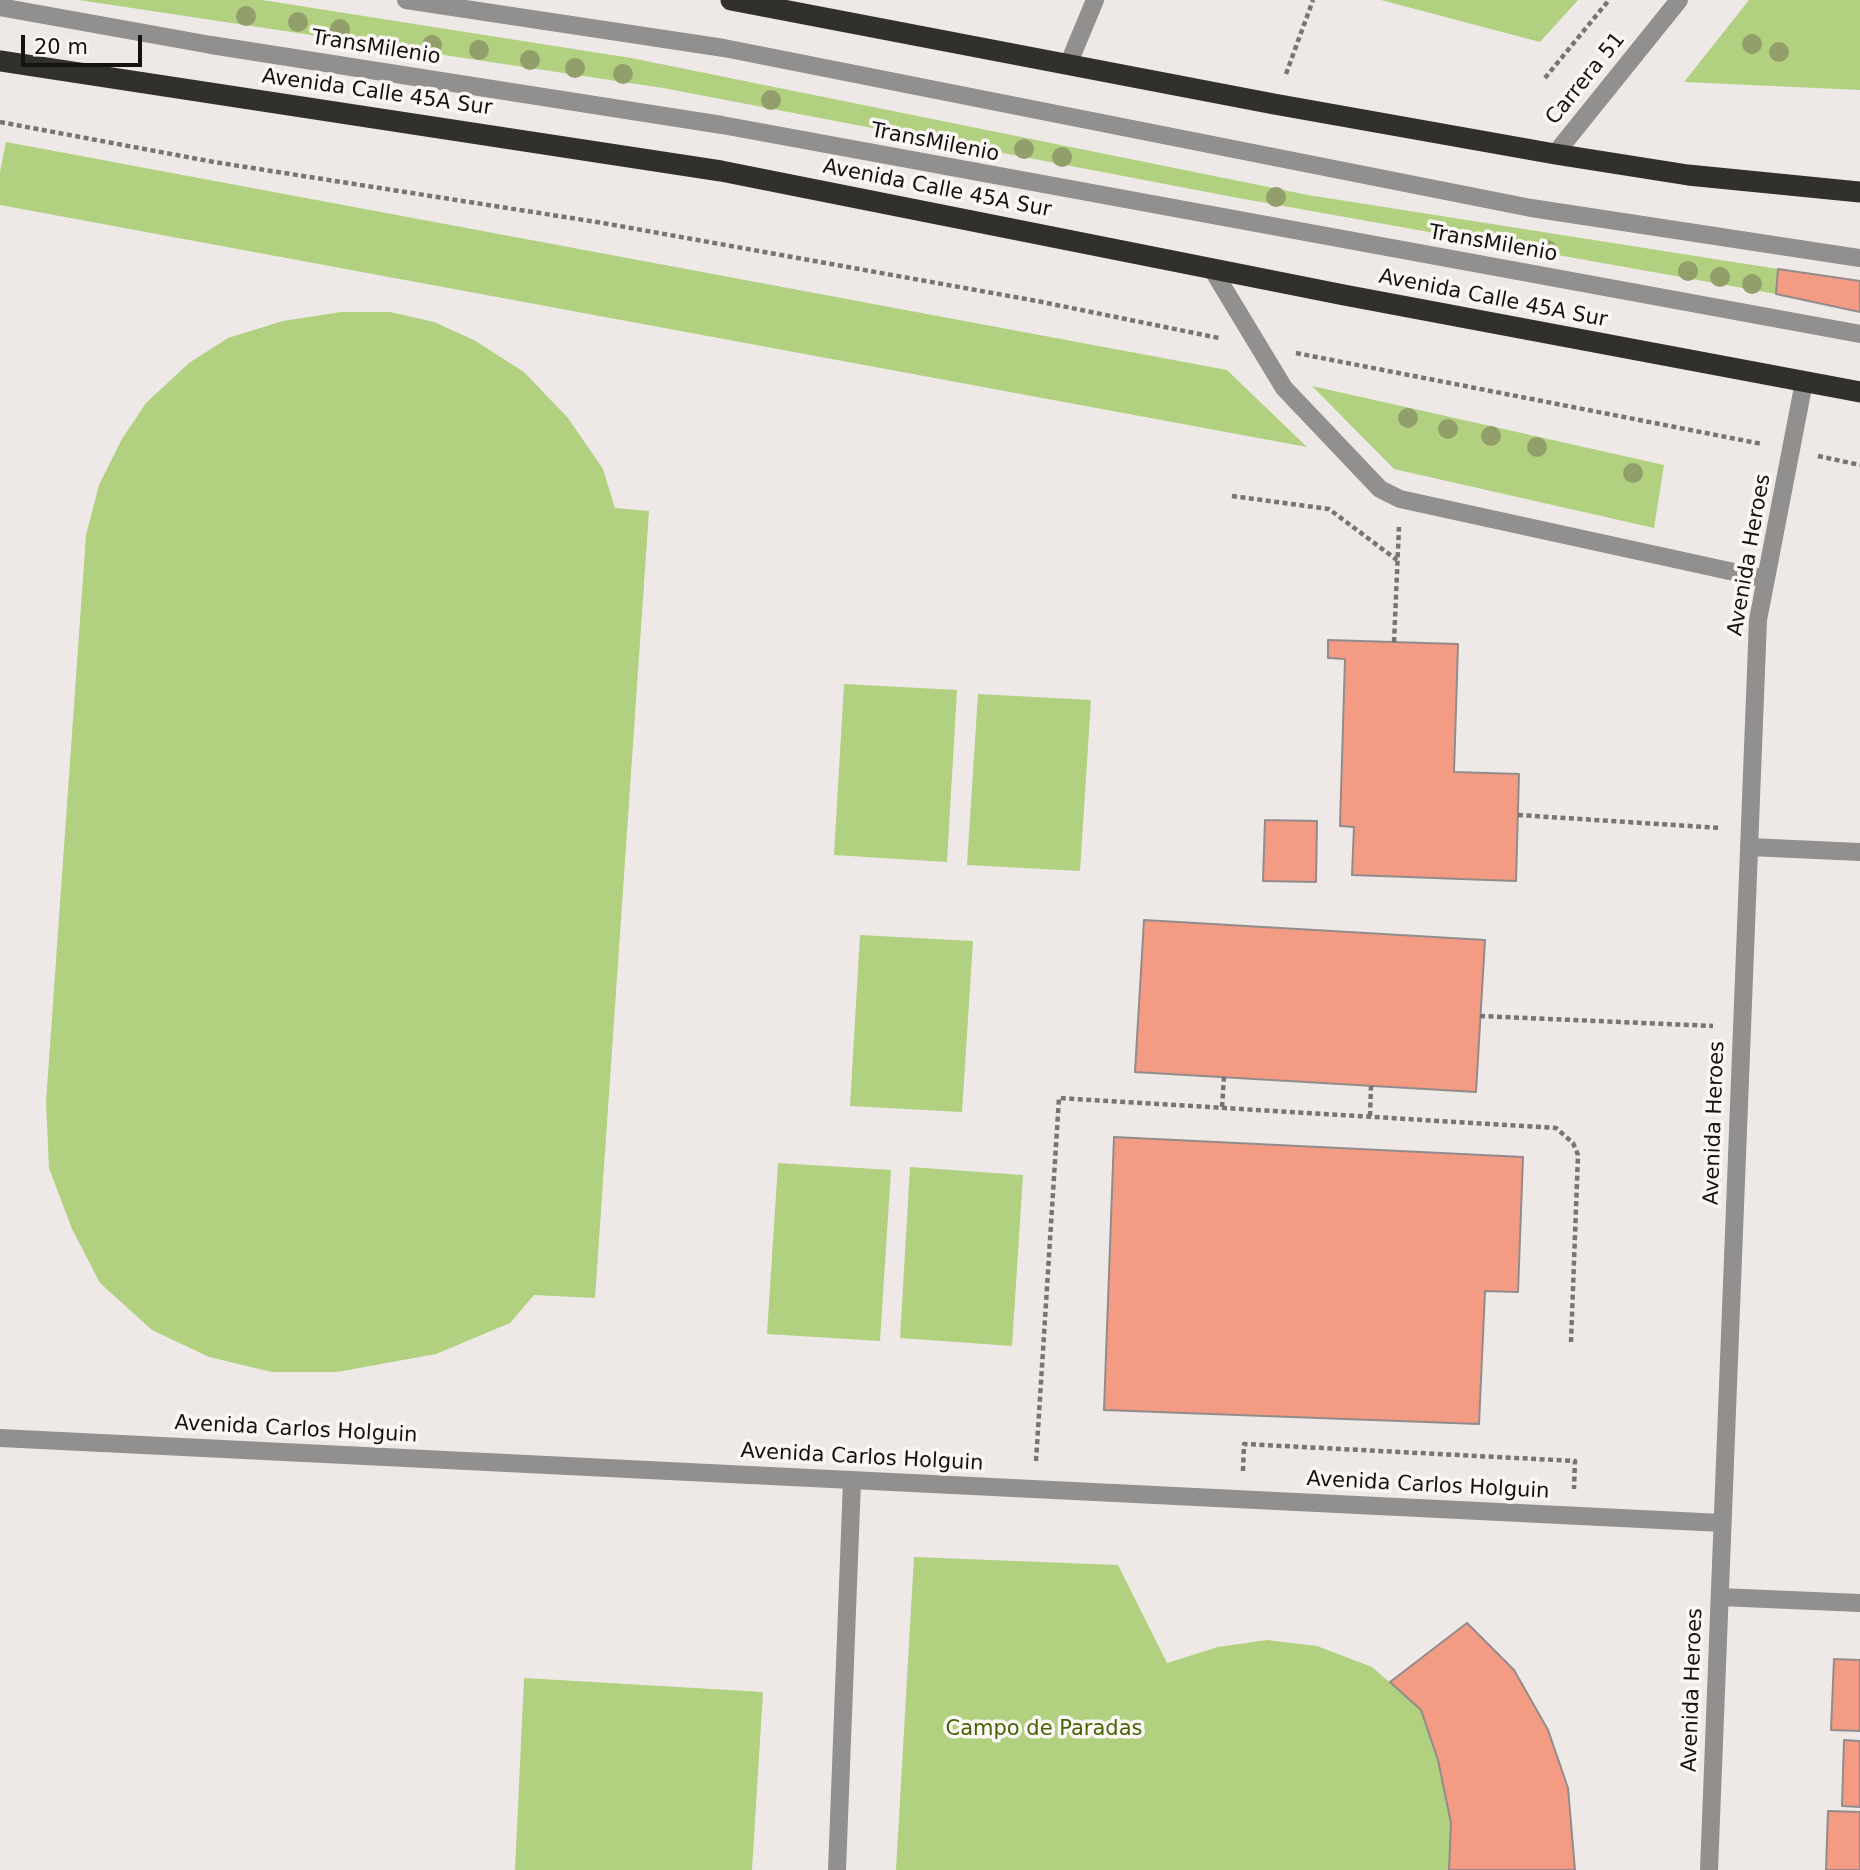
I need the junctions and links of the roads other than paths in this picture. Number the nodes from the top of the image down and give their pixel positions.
1 (406, 0) edge
2 (731, 0) edge
3 (1095, 0) edge
4 (1679, 0) edge
5 (765, 3) edge
6 (0, 7) edge
7 (0, 61) edge
8 (1068, 65) junction
9 (1555, 154) junction
10 (1859, 192) edge
11 (1860, 258) edge
12 (1212, 269) junction
13 (1860, 334) edge
14 (1804, 382) junction
15 (1860, 391) edge
16 (1766, 579) junction
17 (1749, 838) junction
18 (1860, 852) edge
19 (0, 1437) edge
20 (852, 1481) junction
21 (1721, 1523) junction
22 (1720, 1597) junction
23 (1860, 1603) edge
24 (837, 1870) edge
25 (1709, 1870) edge

1 - 11 street, TransMilenio
2 - 5 highway
3 - 8 street
4 - 9 street, Carrera 51
5 - 8 highway
6 - 13 street, TransMilenio
7 - 12 highway, Avenida Calle 45A Sur
8 - 9 highway
9 - 10 highway
12 - 14 highway, Avenida Calle 45A Sur
12 - 16 street
14 - 15 highway, Avenida Calle 45A Sur
14 - 16 street, Avenida Heroes
16 - 17 street, Avenida Heroes
17 - 18 street
17 - 21 street, Avenida Heroes
19 - 20 street, Avenida Carlos Holguin
20 - 21 street, Avenida Carlos Holguin
20 - 24 street
21 - 22 street, Avenida Heroes
22 - 23 street
22 - 25 street, Avenida Heroes

